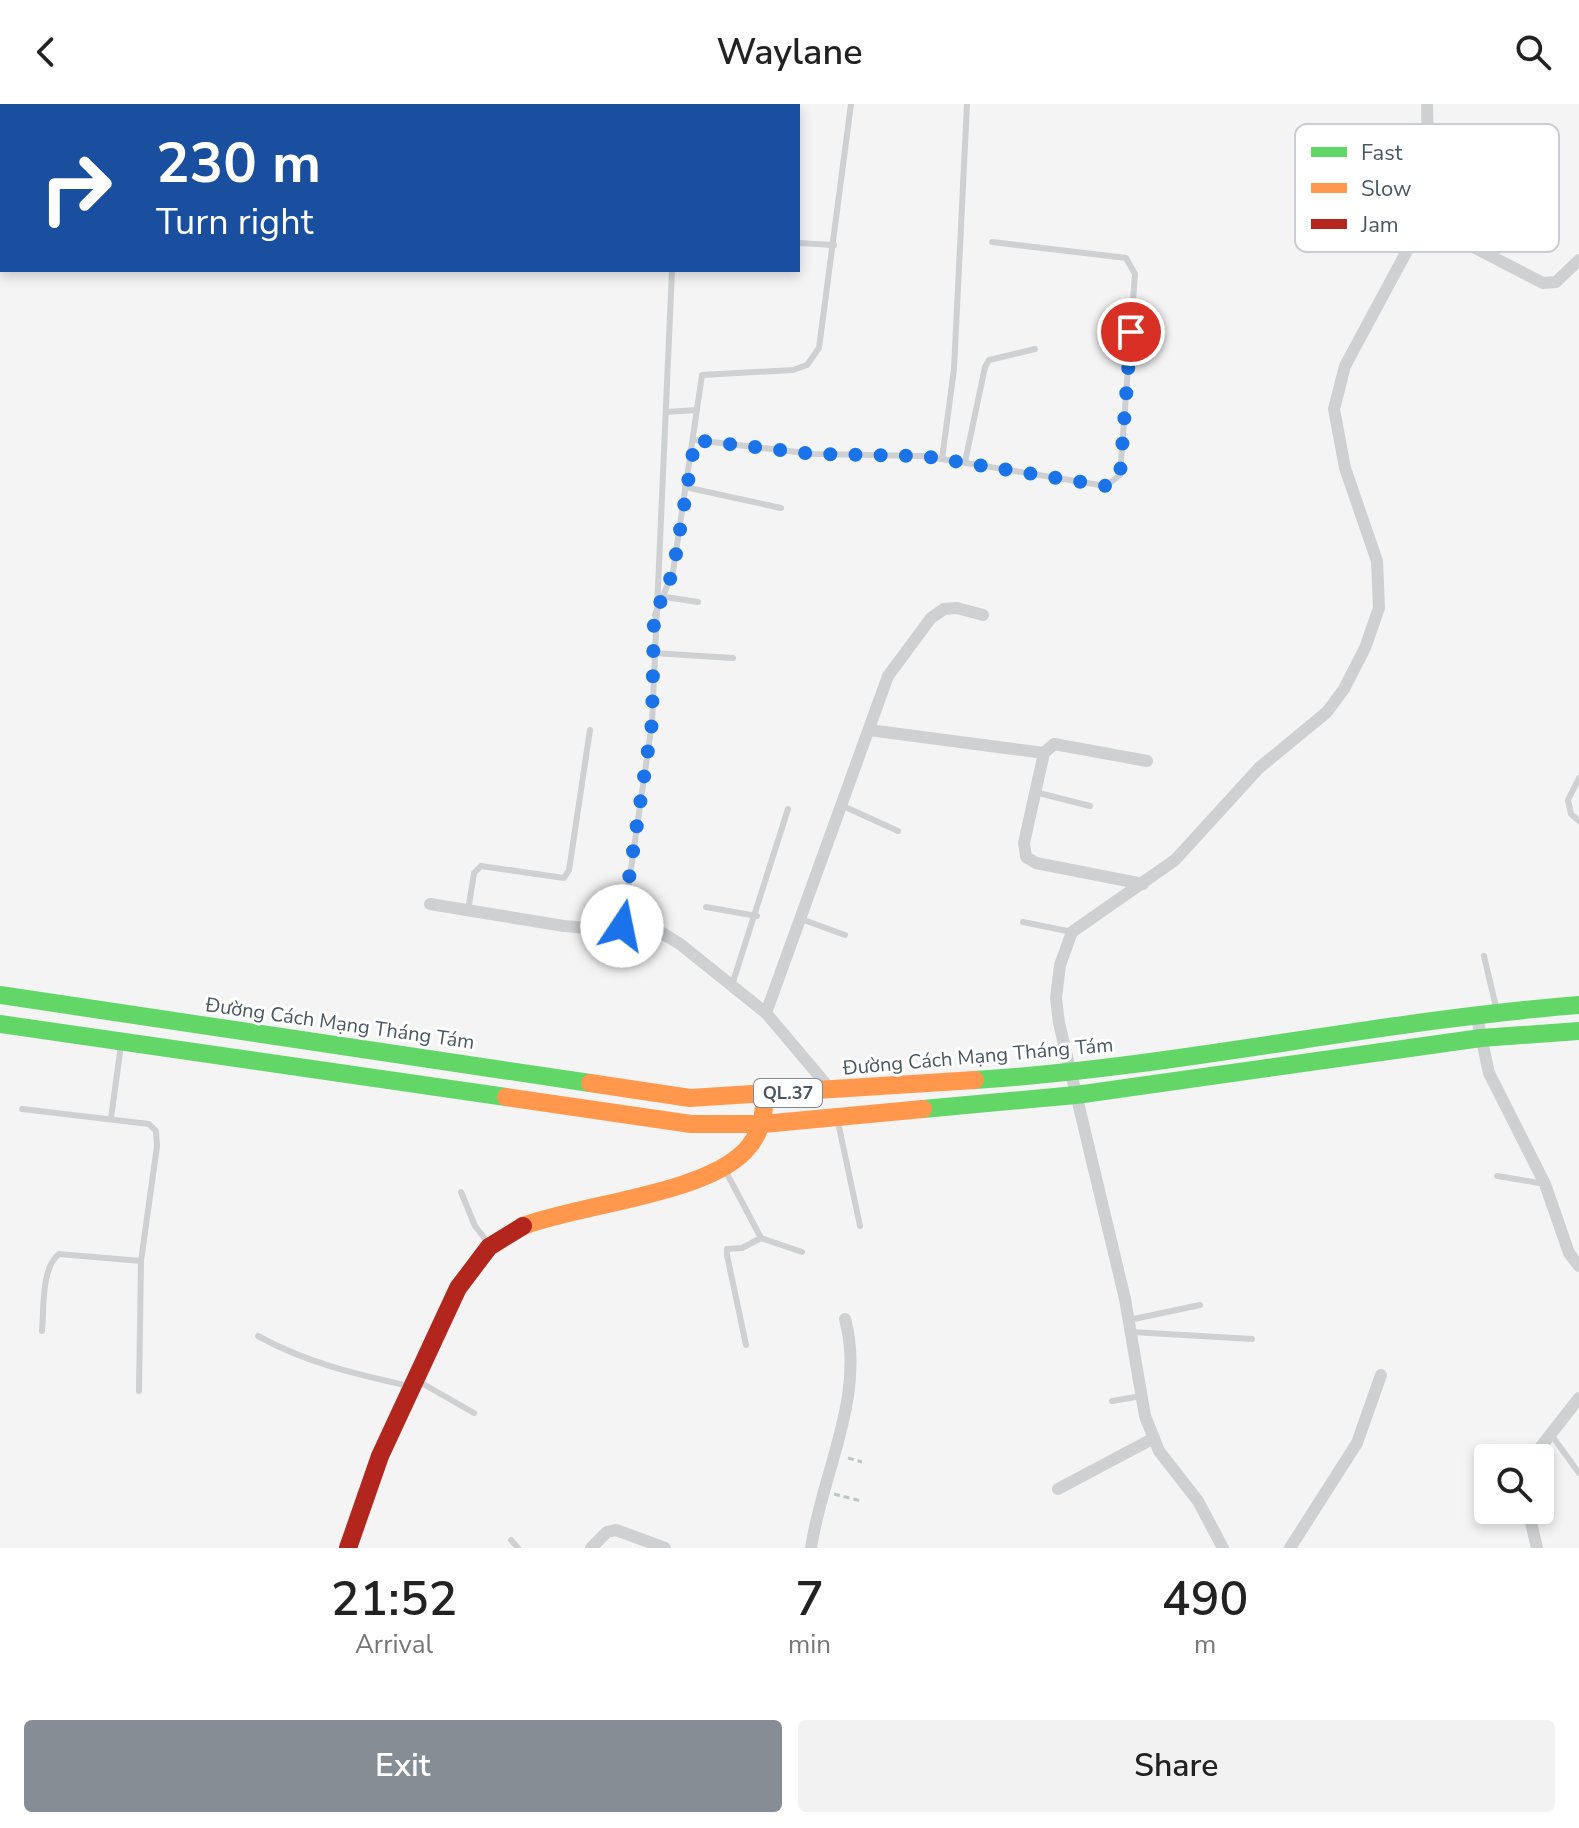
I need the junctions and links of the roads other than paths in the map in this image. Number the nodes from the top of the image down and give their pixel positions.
1 (851, 104) edge
2 (967, 104) edge
3 (1427, 104) edge
4 (1427, 124) edge
5 (992, 242) dead end
6 (800, 243) edge
7 (834, 245) junction
8 (1406, 252) edge
9 (1483, 252) edge
10 (1579, 260) edge
11 (672, 272) edge
12 (1035, 349) dead end
13 (697, 410) junction
14 (666, 412) junction
15 (695, 440) junction
16 (942, 459) junction
17 (965, 462) junction
18 (685, 487) junction
19 (781, 508) dead end
20 (665, 597) junction
21 (698, 602) dead end
22 (983, 615) dead end
23 (654, 617) junction
24 (653, 653) junction
25 (733, 658) dead end
26 (590, 730) dead end
27 (869, 730) junction
28 (1044, 753) junction
29 (1147, 761) dead end
30 (1579, 778) edge
31 (1035, 792) junction
32 (843, 806) junction
33 (1090, 806) dead end
34 (788, 809) dead end
35 (1579, 821) edge
36 (898, 831) dead end
37 (1143, 884) junction
38 (430, 904) dead end
39 (706, 907) dead end
40 (468, 911) junction
41 (757, 916) junction
42 (801, 919) junction
43 (1023, 922) dead end
44 (622, 926) junction
45 (1072, 932) junction
46 (845, 935) dead end
47 (1484, 956) dead end
48 (732, 986) junction
49 (0, 995) edge
50 (1579, 1005) edge
51 (1498, 1012) junction
52 (766, 1013) junction
53 (1476, 1013) junction
54 (0, 1024) edge
55 (1579, 1031) edge
56 (1481, 1038) junction
57 (122, 1042) junction
58 (1070, 1074) junction
59 (831, 1090) junction
60 (765, 1094) junction
61 (1076, 1095) junction
62 (22, 1109) dead end
63 (837, 1115) junction
64 (111, 1118) junction
65 (763, 1124) junction
66 (724, 1168) junction
67 (1497, 1176) dead end
68 (1545, 1184) junction
69 (461, 1192) dead end
70 (860, 1226) dead end
71 (761, 1238) junction
72 (490, 1245) junction
73 (802, 1252) dead end
74 (141, 1261) junction
75 (1579, 1266) edge
76 (1200, 1305) dead end
77 (845, 1319) dead end
78 (1130, 1326) junction
79 (42, 1331) dead end
80 (258, 1336) dead end
81 (1252, 1339) dead end
82 (746, 1345) dead end
83 (1381, 1375) dead end
84 (414, 1383) junction
85 (139, 1391) dead end
86 (1142, 1396) junction
87 (1579, 1398) edge
88 (1112, 1401) dead end
89 (474, 1413) dead end
90 (1550, 1433) junction
91 (1154, 1438) junction
92 (1542, 1444) edge
93 (1579, 1473) edge
94 (1058, 1489) dead end
95 (1531, 1524) edge
96 (511, 1540) dead end
97 (348, 1548) edge
98 (518, 1548) edge
99 (591, 1548) edge
100 (665, 1548) edge
101 (811, 1548) edge
102 (1223, 1548) edge
103 (1290, 1548) edge
104 (1537, 1548) edge

1 - 7 lane
2 - 16 lane
3 - 4 street
5 - 17 lane
6 - 7 lane
7 - 13 lane
8 - 37 street
9 - 10 street
11 - 14 lane
12 - 17 lane
13 - 14 lane
13 - 15 lane
14 - 23 lane
15 - 16 lane
15 - 18 lane
16 - 17 lane
18 - 19 lane
18 - 20 lane
20 - 21 lane
20 - 23 lane
22 - 27 street
23 - 24 lane
24 - 25 lane
24 - 44 lane
26 - 40 lane
27 - 28 street
27 - 32 street
28 - 29 street
28 - 31 street
30 - 35 lane
31 - 33 lane
31 - 37 street
32 - 36 lane
32 - 42 street
34 - 41 lane
37 - 45 street
38 - 40 street
39 - 41 lane
40 - 44 street
41 - 48 lane
42 - 46 lane
42 - 52 street
43 - 45 lane
44 - 48 street
45 - 58 street
47 - 51 lane
48 - 52 street
49 - 60 main road, Đường Cách Mạng Tháng Tám / QL.37
50 - 51 main road, Đường Cách Mạng Tháng Tám / QL.37
51 - 53 main road, Đường Cách Mạng Tháng Tám / QL.37
52 - 59 street
53 - 56 street
53 - 58 main road, Đường Cách Mạng Tháng Tám / QL.37
54 - 57 main road, QL.37
55 - 56 main road, QL.37
56 - 61 main road, QL.37
56 - 68 street
57 - 64 lane
57 - 65 main road, QL.37
58 - 59 main road, Đường Cách Mạng Tháng Tám / QL.37
58 - 61 street
59 - 60 main road, Đường Cách Mạng Tháng Tám / QL.37
60 - 65 main road
61 - 63 main road, QL.37
61 - 78 street
62 - 64 lane
63 - 65 main road, QL.37
63 - 70 lane
64 - 74 lane
65 - 66 main road
66 - 71 lane
66 - 72 main road
67 - 68 lane
68 - 75 street
69 - 72 lane
71 - 73 lane
71 - 82 lane
72 - 84 main road
74 - 79 lane
74 - 85 lane
76 - 78 lane
77 - 101 street
78 - 81 lane
78 - 86 street
80 - 84 lane
83 - 103 street
84 - 89 lane
84 - 97 main road
86 - 88 lane
86 - 91 street
87 - 90 street
90 - 92 street
90 - 93 lane
91 - 94 street
91 - 102 street
95 - 104 street
96 - 98 lane
99 - 100 street

